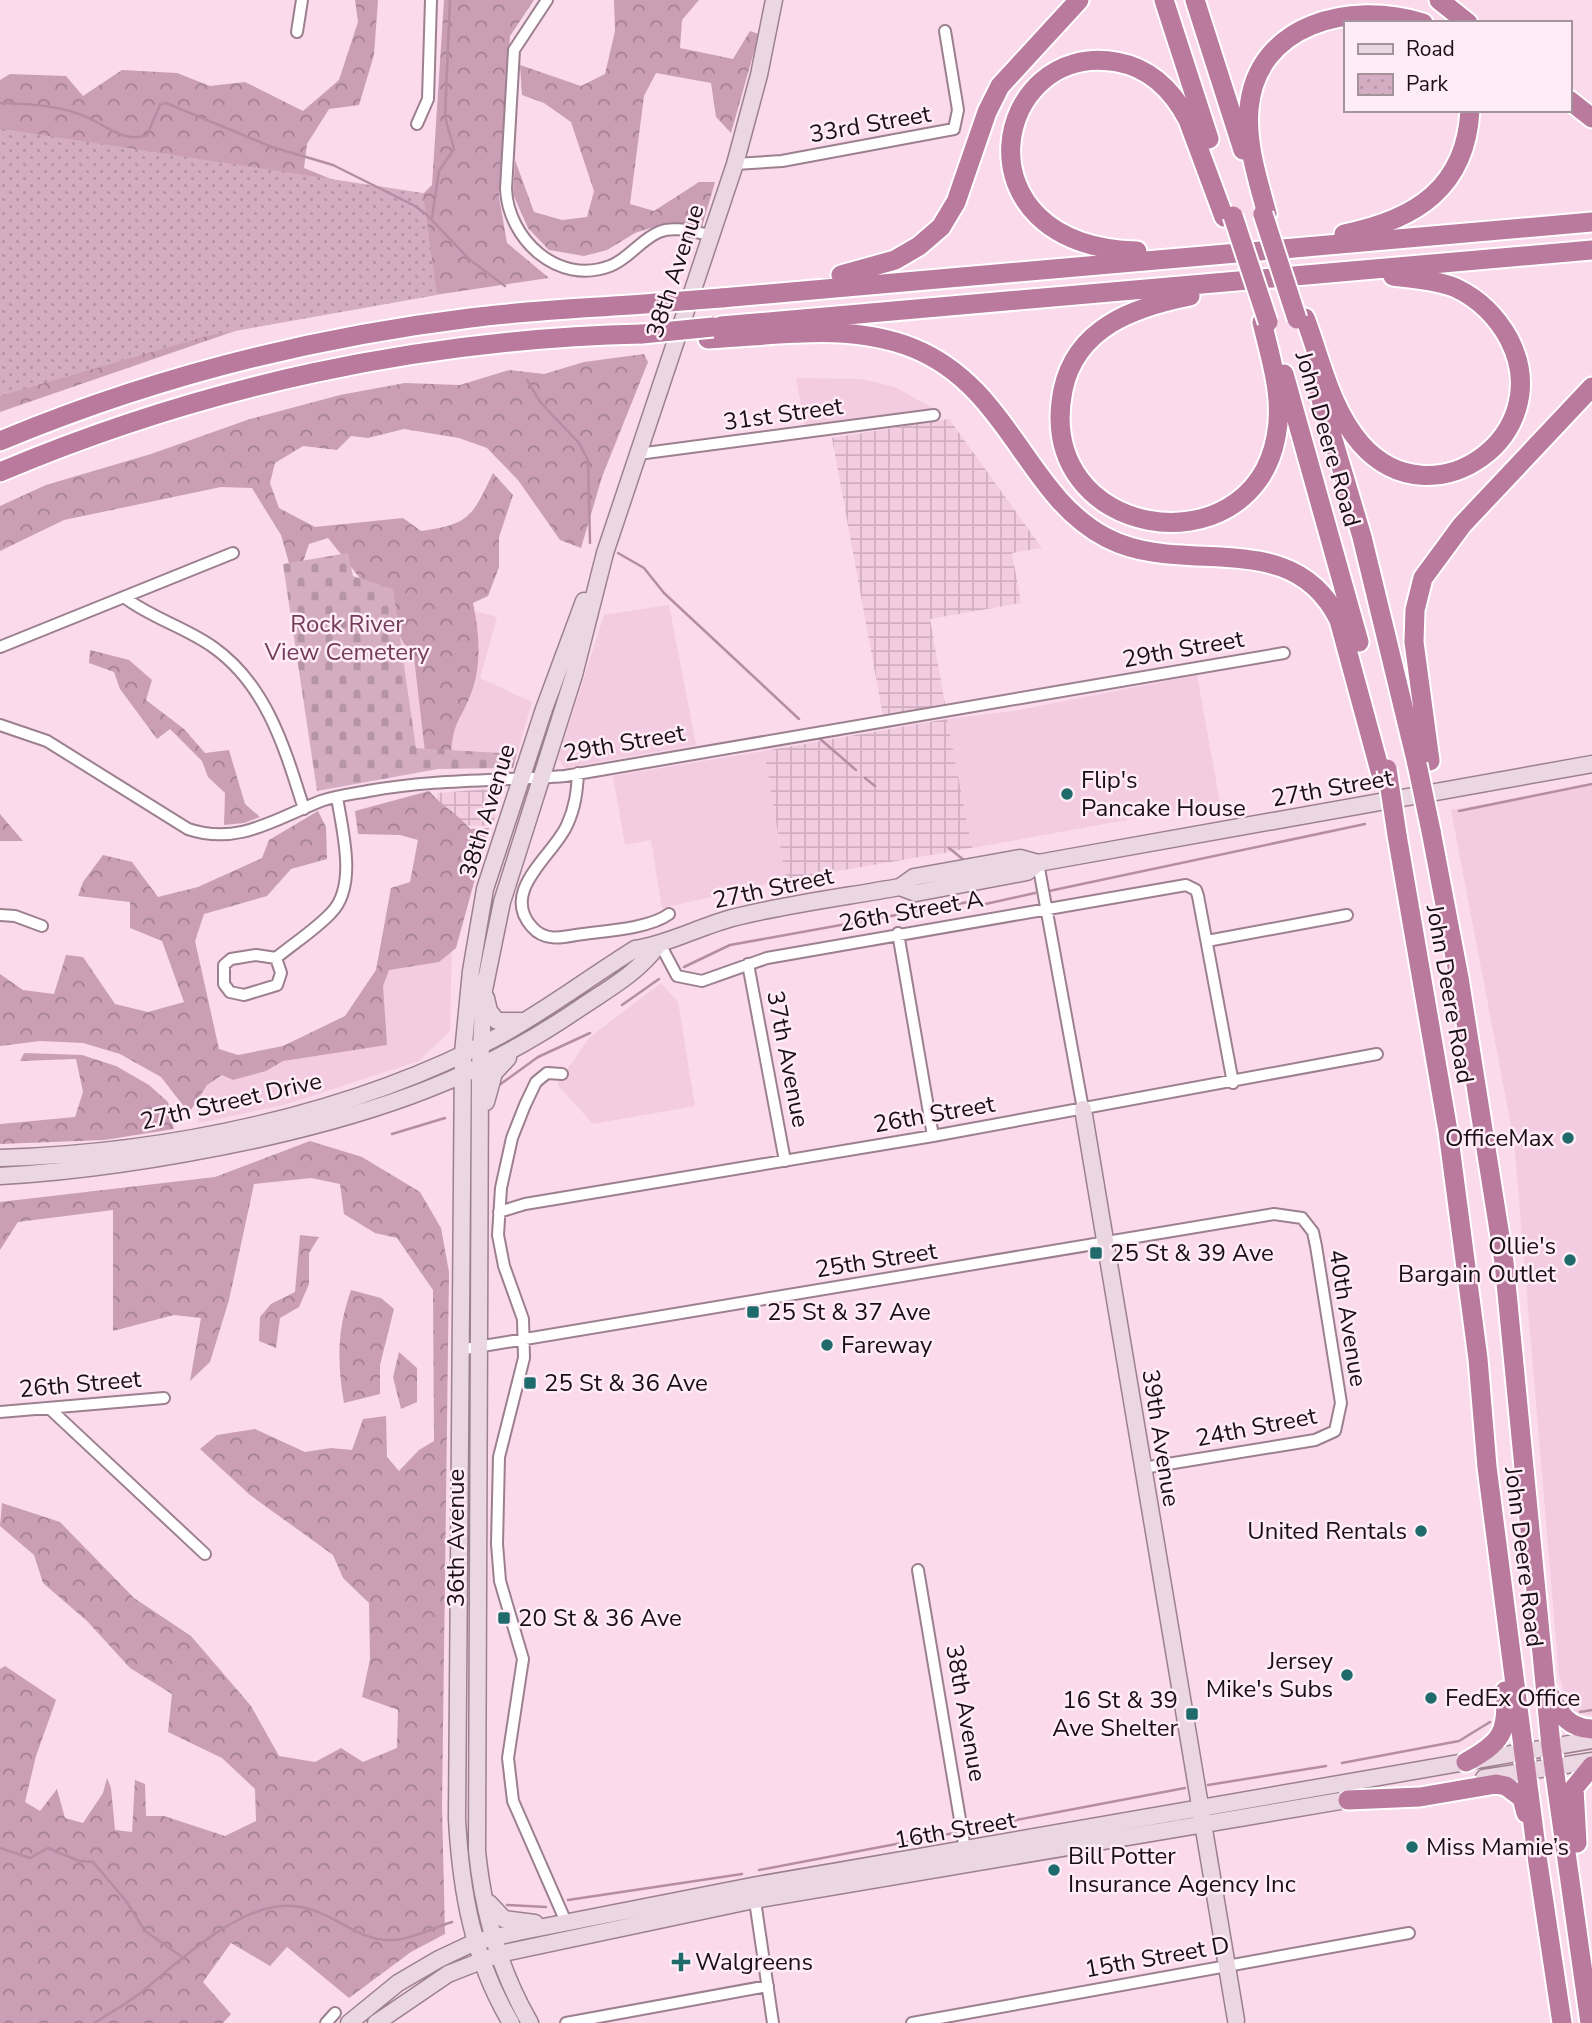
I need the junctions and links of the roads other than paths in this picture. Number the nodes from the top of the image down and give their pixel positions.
1 (302, 0) edge
2 (431, 0) edge
3 (547, 0) edge
4 (774, 0) edge
5 (1079, 0) edge
6 (1164, 0) edge
7 (1195, 0) edge
8 (1438, 0) edge
9 (1419, 21) edge
10 (1465, 21) edge
11 (945, 31) dead end
12 (298, 33) dead end
13 (1571, 102) edge
14 (1471, 112) edge
15 (1592, 118) edge
16 (417, 124) dead end
17 (734, 164) junction
18 (1265, 214) junction
19 (1229, 217) junction
20 (1592, 222) edge
21 (712, 235) junction
22 (1592, 250) edge
23 (1219, 254) junction
24 (1252, 261) junction
25 (1343, 272) junction
26 (1308, 275) junction
27 (720, 294) junction
28 (1301, 318) junction
29 (1265, 322) junction
30 (710, 333) junction
31 (1592, 387) edge
32 (934, 415) dead end
33 (0, 441) edge
34 (638, 454) junction
35 (0, 472) edge
36 (605, 553) junction
37 (233, 554) dead end
38 (124, 597) junction
39 (0, 647) edge
40 (1284, 653) dead end
41 (0, 725) edge
42 (1424, 763) junction
43 (1592, 764) edge
44 (1383, 770) junction
45 (578, 774) junction
46 (521, 776) junction
47 (540, 778) junction
48 (337, 797) junction
49 (304, 809) junction
50 (1038, 863) junction
51 (1046, 910) junction
52 (669, 914) dead end
53 (0, 915) edge
54 (1347, 915) dead end
55 (42, 926) dead end
56 (898, 933) junction
57 (1207, 941) junction
58 (659, 945) junction
59 (276, 958) junction
60 (748, 964) junction
61 (484, 990) junction
62 (466, 1014) junction
63 (527, 1020) junction
64 (481, 1045) junction
65 (522, 1045) junction
66 (463, 1053) junction
67 (1377, 1054) dead end
68 (433, 1066) junction
69 (480, 1067) junction
70 (562, 1074) dead end
71 (462, 1077) junction
72 (1233, 1083) junction
73 (423, 1094) junction
74 (1083, 1110) junction
75 (480, 1114) junction
76 (461, 1120) junction
77 (933, 1136) junction
78 (0, 1158) edge
79 (785, 1161) junction
80 (0, 1176) edge
81 (499, 1212) junction
82 (1299, 1217) joint
83 (1106, 1243) junction
84 (524, 1340) junction
85 (479, 1348) junction
86 (459, 1350) junction
87 (164, 1398) dead end
88 (49, 1408) junction
89 (0, 1412) edge
90 (1335, 1431) joint
91 (1487, 1467) junction
92 (1143, 1468) junction
93 (205, 1554) dead end
94 (918, 1570) dead end
95 (1546, 1687) junction
96 (1592, 1729) edge
97 (1592, 1740) edge
98 (1551, 1746) junction
99 (1525, 1752) junction
100 (1466, 1762) junction
101 (1592, 1764) edge
102 (1554, 1767) junction
103 (1527, 1772) junction
104 (1348, 1800) junction
105 (1200, 1818) junction
106 (967, 1858) junction
107 (1538, 1863) junction
108 (482, 1890) junction
109 (753, 1893) junction
110 (563, 1923) junction
111 (1409, 1933) dead end
112 (495, 1937) junction
113 (475, 1942) junction
114 (499, 1954) junction
115 (480, 1960) junction
116 (1227, 1966) junction
117 (1583, 1980) junction
118 (768, 1986) junction
119 (415, 1993) junction
120 (495, 1996) junction
121 (335, 2013) dead end
122 (1236, 2020) dead end
123 (327, 2023) edge
124 (349, 2023) edge
125 (376, 2023) edge
126 (511, 2023) edge
127 (530, 2023) edge
128 (566, 2023) edge
129 (773, 2023) edge
130 (912, 2023) edge
131 (1563, 2023) edge
132 (1590, 2023) edge

1 - 12 street
2 - 16 street
3 - 21 street
4 - 17 main road, 38th Avenue
5 - 27 highway
6 - 19 highway
7 - 18 highway
8 - 10 highway
9 - 18 highway
11 - 17 street, 33rd Street
13 - 15 highway
14 - 24 highway
17 - 21 main road, 38th Avenue
18 - 28 highway, John Deere Road, bridge
19 - 23 highway
19 - 24 highway, bridge
20 - 24 highway
21 - 34 main road, 38th Avenue
22 - 25 highway
23 - 24 highway
23 - 27 highway
24 - 29 highway, bridge
25 - 26 highway
25 - 28 highway
26 - 29 highway
26 - 30 highway
27 - 33 highway, bridge
28 - 42 highway, John Deere Road
29 - 44 highway, John Deere Road
30 - 35 highway, bridge
30 - 44 highway
31 - 42 highway
32 - 34 street, 31st Street
34 - 36 main road, 38th Avenue
36 - 46 main road, 38th Avenue
36 - 47 main road, 38th Avenue
37 - 38 street
38 - 39 street
38 - 49 street
40 - 45 street, 29th Street
41 - 49 street, 29th Street
42 - 95 highway, John Deere Road, bridge
43 - 50 main road, 27th Street
44 - 91 highway, John Deere Road, bridge
45 - 47 street, 29th Street
45 - 52 street
46 - 47 street, 29th Street
46 - 48 street, 29th Street
46 - 62 main road, 38th Avenue
47 - 61 main road, 38th Avenue
48 - 49 street, 29th Street
48 - 59 street
50 - 51 street, 39th Avenue
50 - 58 main road, 27th Street
51 - 56 street, 26th Street A
51 - 57 street, 26th Street A
51 - 74 street, 39th Avenue
53 - 55 street
54 - 57 street
56 - 60 street, 26th Street A
56 - 77 street
57 - 72 street
58 - 60 street, 26th Street A
58 - 63 main road, 27th Street
58 - 65 main road, 27th Street
59 - 59 street
60 - 79 street, 37th Avenue
61 - 63 main road
61 - 64 main road, 38th Avenue
62 - 66 main road, 38th Avenue
62 - 68 main road
63 - 64 main road, 27th Street
64 - 66 main road, 27th Street
64 - 69 main road, 36th Avenue
65 - 69 main road, 27th Street
65 - 75 main road
66 - 68 main road, 27th Street Drive
66 - 71 main road, 36th Avenue
67 - 72 street, 26th Street
68 - 78 main road, 27th Street Drive
69 - 71 main road, 27th Street
69 - 75 main road, 36th Avenue
70 - 81 street, 36th Avenue
71 - 73 main road, 27th Street Drive
71 - 76 main road, 36th Avenue
72 - 74 street, 26th Street
73 - 76 main road
73 - 80 main road, 27th Street Drive
74 - 77 street, 26th Street
74 - 83 main road, 39th Avenue
75 - 85 main road, 36th Avenue
76 - 86 main road, 36th Avenue
77 - 79 street, 26th Street
79 - 81 street, 26th Street
81 - 84 street, 36th Avenue
82 - 83 street, 25th Street
82 - 90 street, 40th Avenue
83 - 84 street, 25th Street
83 - 92 main road, 39th Avenue
84 - 85 street, 25th Street
84 - 110 street, 36th Avenue
85 - 86 street, 25th Street
85 - 108 main road, 36th Avenue
86 - 113 main road, 36th Avenue
87 - 88 street, 26th Street
88 - 89 street, 26th Street
88 - 93 street
90 - 92 street, 24th Street
91 - 99 highway, John Deere Road
91 - 100 highway
92 - 105 main road, 39th Avenue
94 - 106 street, 38th Avenue
95 - 96 highway
95 - 98 highway, John Deere Road
97 - 98 main road, 16th Street
98 - 99 main road, 16th Street
98 - 102 highway, John Deere Road
99 - 100 main road, 16th Street
99 - 103 highway, John Deere Road
100 - 105 main road, 16th Street
101 - 102 main road, 16th Street
101 - 117 highway
102 - 103 main road, 16th Street
102 - 117 highway, John Deere Road
103 - 104 main road, 16th Street
103 - 107 highway, John Deere Road
104 - 105 main road, 16th Street
104 - 107 highway
105 - 106 main road, 16th Street
105 - 116 main road, 39th Avenue
106 - 109 main road, 16th Street
107 - 131 highway, John Deere Road
108 - 110 main road
108 - 112 main road, 36th Avenue
109 - 110 main road, 16th Street
109 - 114 main road, 16th Street
109 - 118 street
110 - 112 main road, 16th Street
111 - 116 street, 15th Street D
112 - 113 main road, 16th Street
112 - 114 main road, 36th Avenue
113 - 115 main road, 36th Avenue
113 - 124 main road, 16th Street
114 - 115 main road, 16th Street
114 - 127 main road, 36th Avenue
115 - 119 main road, 16th Street
115 - 120 main road, 36th Avenue
116 - 122 main road, 39th Avenue
116 - 130 street, 15th Street D
117 - 132 highway, John Deere Road
118 - 128 street
118 - 129 street
119 - 120 main road
119 - 125 main road, 16th Street
120 - 126 main road, 36th Avenue
121 - 123 street

